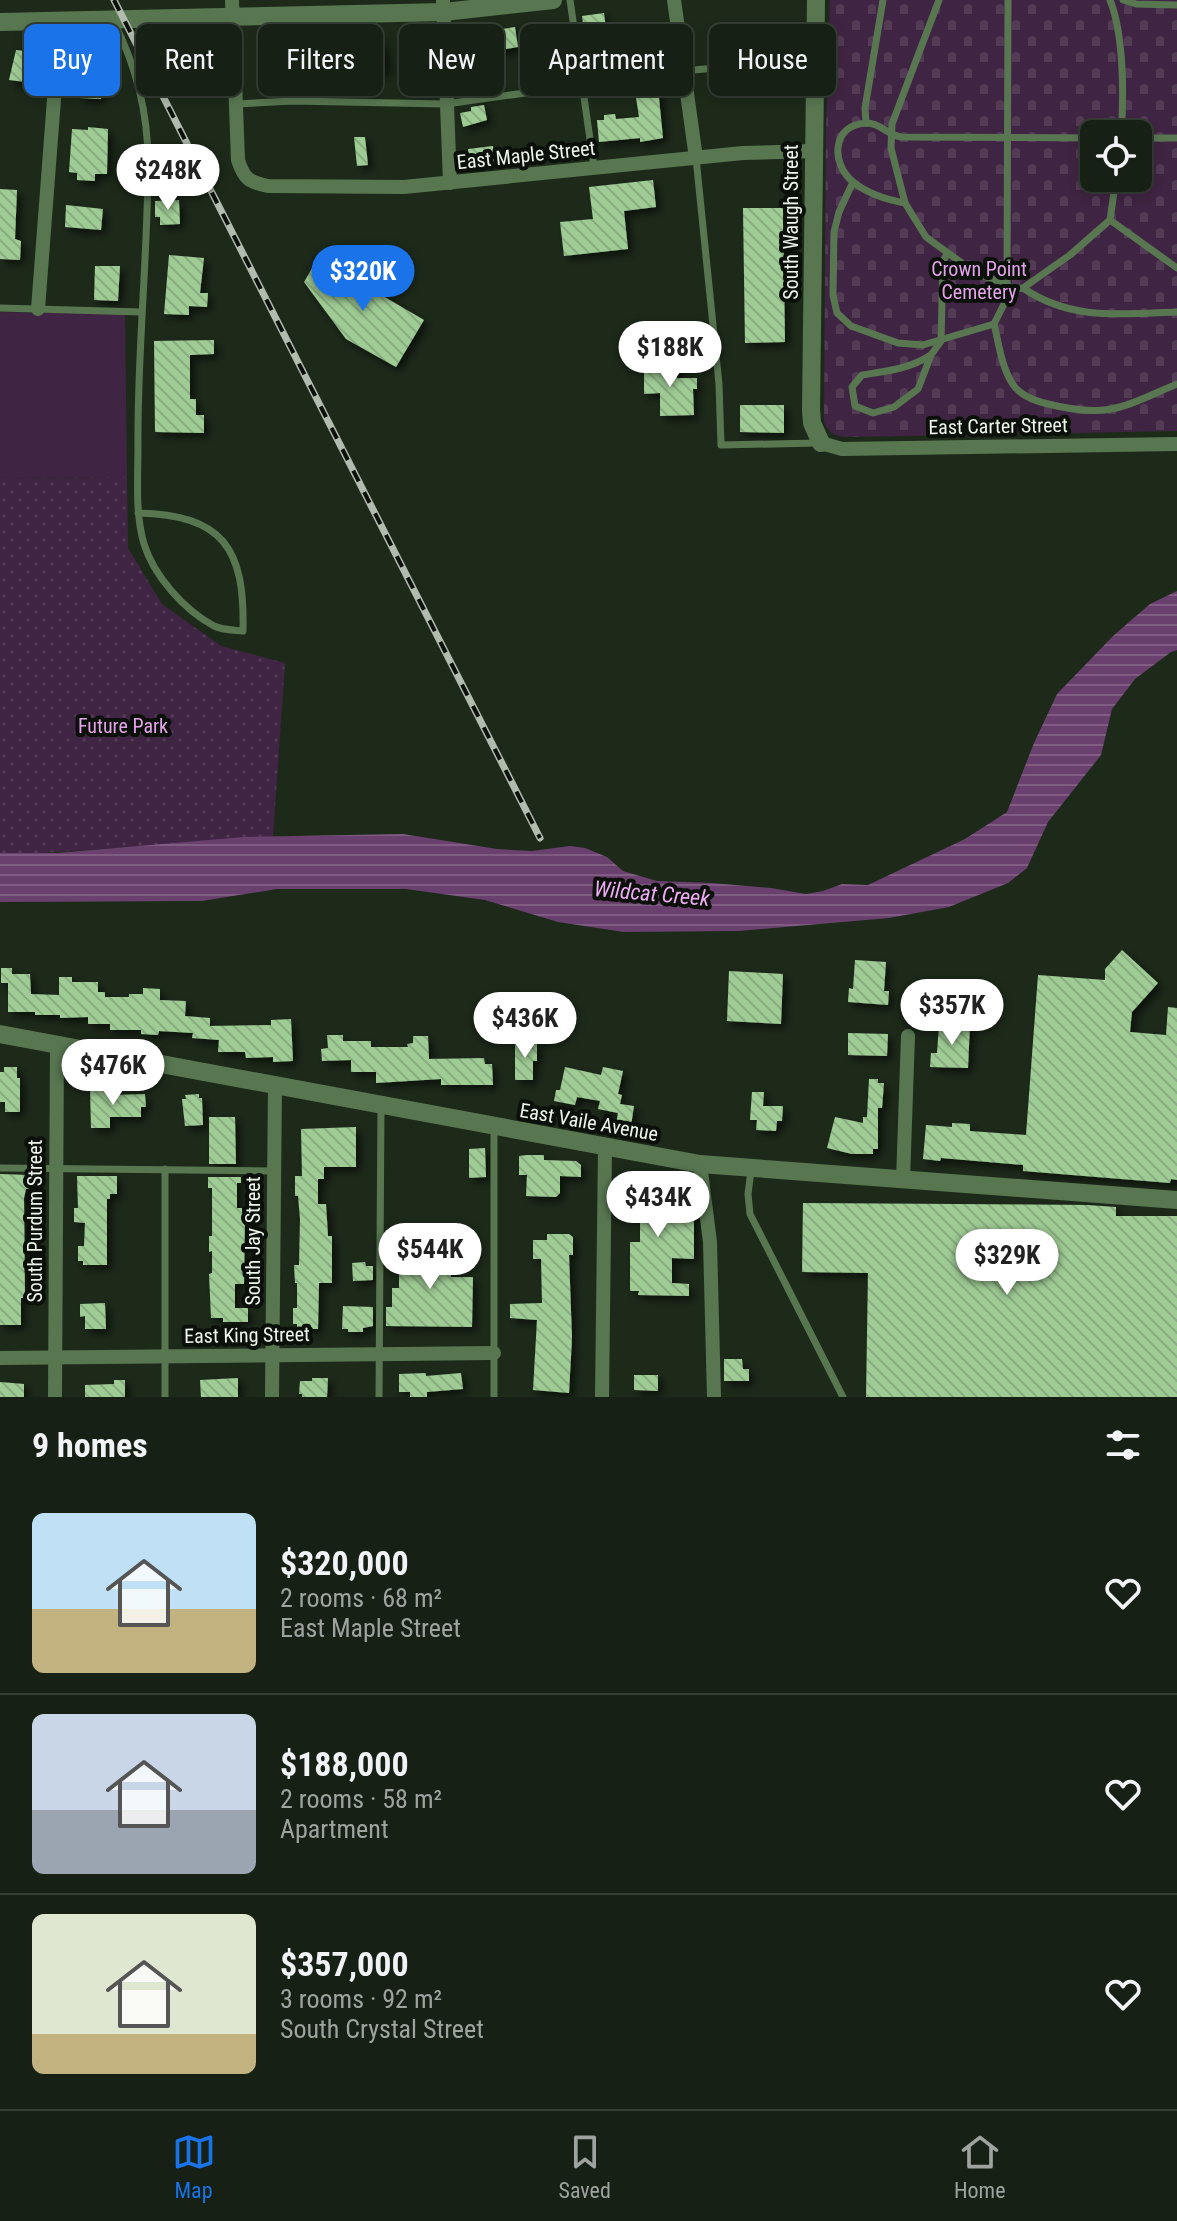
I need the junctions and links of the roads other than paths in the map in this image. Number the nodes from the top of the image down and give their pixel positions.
1 (553, 0) edge
2 (570, 0) edge
3 (674, 0) edge
4 (816, 0) edge
5 (883, 0) edge
6 (939, 0) edge
7 (1008, 0) edge
8 (1110, 0) edge
9 (1123, 0) edge
10 (1136, 2) edge
11 (1177, 5) edge
12 (443, 6) edge
13 (233, 9) edge
14 (113, 20) junction
15 (60, 21) junction
16 (0, 22) edge
17 (573, 24) edge
18 (677, 24) edge
19 (816, 24) edge
20 (520, 94) edge
21 (583, 96) edge
22 (687, 96) edge
23 (815, 96) edge
24 (234, 104) junction
25 (446, 104) junction
26 (1122, 120) edge
27 (866, 123) junction
28 (890, 135) junction
29 (1006, 138) junction
30 (1080, 138) edge
31 (1152, 138) edge
32 (1177, 138) edge
33 (814, 151) junction
34 (696, 158) junction
35 (594, 167) junction
36 (853, 182) junction
37 (450, 183) junction
38 (1114, 192) edge
39 (905, 203) junction
40 (1110, 220) junction
41 (947, 254) junction
42 (1177, 268) edge
43 (1009, 287) junction
44 (1023, 288) junction
45 (0, 308) edge
46 (38, 309) junction
47 (141, 312) junction
48 (1177, 312) edge
49 (994, 324) junction
50 (941, 341) junction
51 (931, 355) junction
52 (1177, 384) edge
53 (821, 443) junction
54 (1177, 444) edge
55 (138, 513) junction
56 (0, 1034) edge
57 (908, 1036) dead end
58 (57, 1045) junction
59 (275, 1086) junction
60 (381, 1106) junction
61 (494, 1128) junction
62 (605, 1148) junction
63 (700, 1164) junction
64 (56, 1167) junction
65 (0, 1168) edge
66 (751, 1168) junction
67 (165, 1169) junction
68 (273, 1171) junction
69 (903, 1180) junction
70 (1177, 1200) edge
71 (494, 1353) junction
72 (379, 1354) junction
73 (273, 1355) junction
74 (165, 1356) junction
75 (55, 1357) junction
76 (0, 1358) edge
77 (55, 1397) edge
78 (165, 1397) edge
79 (272, 1397) edge
80 (379, 1397) edge
81 (494, 1397) edge
82 (602, 1397) edge
83 (714, 1397) edge
84 (843, 1397) edge

1 - 12 street
2 - 17 lane
3 - 18 street
4 - 19 street, South Waugh Street
5 - 27 lane
6 - 28 lane
7 - 29 lane
8 - 26 lane
9 - 10 lane
10 - 11 lane
12 - 13 street
12 - 25 street
13 - 14 street
13 - 24 street
14 - 15 street
14 - 47 lane
15 - 16 street
15 - 46 street
20 - 25 lane
21 - 35 lane
22 - 34 street
23 - 33 street, South Waugh Street
24 - 25 lane
24 - 37 street, East Maple Street
25 - 37 street
27 - 28 lane
27 - 36 lane
28 - 29 lane
28 - 39 lane
29 - 30 lane
29 - 43 lane
31 - 32 lane
33 - 34 street, East Maple Street
33 - 53 street, South Waugh Street
34 - 35 street, East Maple Street
34 - 53 lane
35 - 37 street, East Maple Street
36 - 39 lane
36 - 50 lane
38 - 40 lane
39 - 41 lane
40 - 42 lane
40 - 44 lane
41 - 43 lane
41 - 50 lane
43 - 44 lane
43 - 49 lane
44 - 48 lane
45 - 46 lane
46 - 47 lane
47 - 55 lane
49 - 50 lane
49 - 52 lane
50 - 51 lane
51 - 51 lane
53 - 54 street, East Carter Street
55 - 55 lane
56 - 58 street, East Vaile Avenue
57 - 69 street
58 - 59 street, East Vaile Avenue
58 - 64 street, South Purdum Street
59 - 60 street, East Vaile Avenue
59 - 68 street, South Jay Street
60 - 61 street, East Vaile Avenue
60 - 72 lane
61 - 62 street, East Vaile Avenue
61 - 71 lane
62 - 63 street, East Vaile Avenue
62 - 82 street
63 - 66 street, East Vaile Avenue
63 - 83 street
64 - 65 lane
64 - 67 lane
64 - 75 street, South Purdum Street
66 - 69 street, East Vaile Avenue
66 - 84 lane
67 - 68 lane
67 - 74 lane
68 - 73 street, South Jay Street
69 - 70 street, East Vaile Avenue
71 - 72 street, East King Street
71 - 81 lane
72 - 73 street, East King Street
72 - 80 lane
73 - 74 street, East King Street
73 - 79 street, South Jay Street
74 - 75 street, East King Street
74 - 78 lane
75 - 76 street, East King Street
75 - 77 street, South Purdum Street

